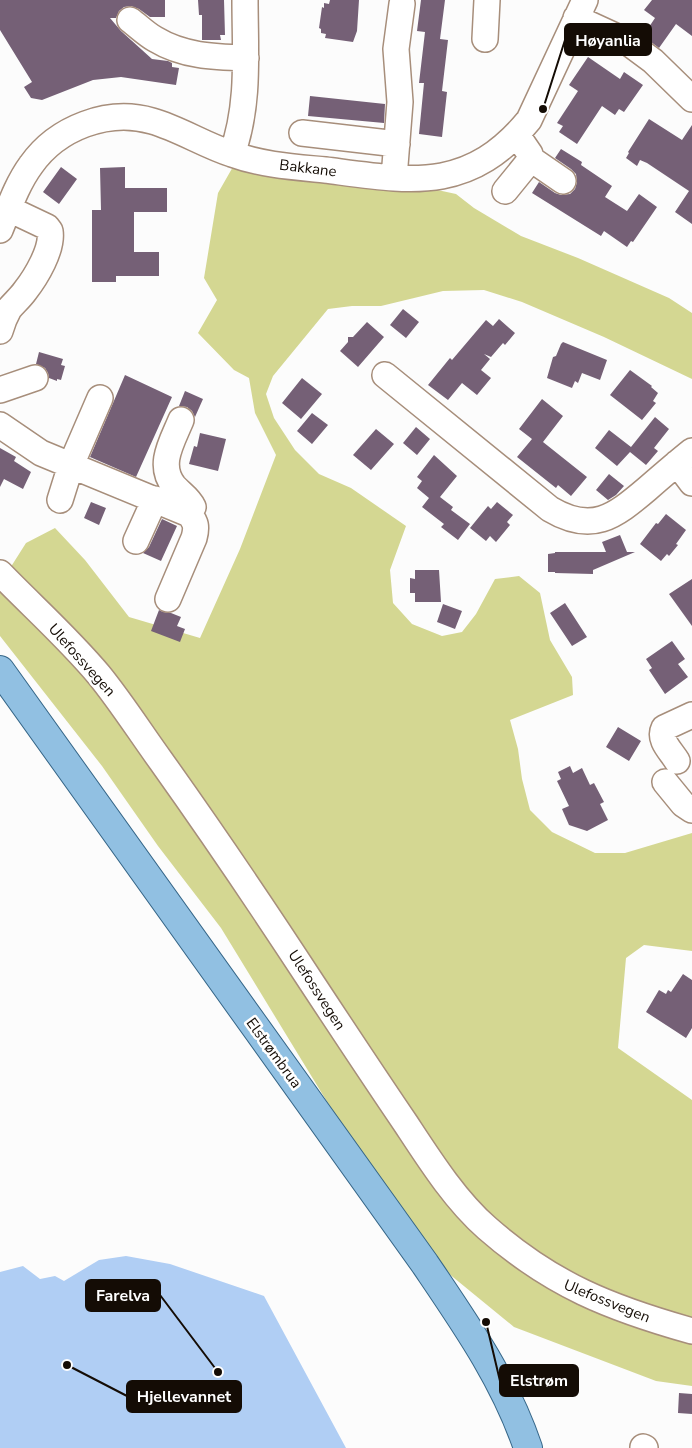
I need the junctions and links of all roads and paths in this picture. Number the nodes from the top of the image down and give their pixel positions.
1 (245, 0) edge
2 (487, 0) edge
3 (402, 4) dead end
4 (580, 9) edge
5 (130, 20) dead end
6 (485, 39) dead end
7 (246, 58) junction
8 (692, 100) edge
9 (302, 133) dead end
10 (517, 135) junction
11 (397, 144) junction
12 (232, 154) junction
13 (531, 158) junction
14 (394, 178) junction
15 (563, 181) dead end
16 (504, 191) dead end
17 (4, 219) edge
18 (0, 331) edge
19 (385, 375) dead end
20 (35, 378) dead end
21 (0, 390) edge
22 (100, 398) dead end
23 (181, 420) dead end
24 (0, 425) edge
25 (685, 457) edge
26 (71, 465) junction
27 (692, 484) edge
28 (60, 500) dead end
29 (154, 500) junction
30 (189, 514) junction
31 (136, 541) dead end
32 (0, 573) edge
33 (168, 599) dead end
34 (0, 670) edge
35 (692, 715) edge
36 (692, 810) edge
37 (692, 1331) edge
38 (528, 1448) edge

1 - 7 street
2 - 6 street
3 - 11 street
4 - 8 street
4 - 10 street, Bakkane
5 - 7 street
7 - 12 street
9 - 11 street
10 - 13 street
10 - 14 street, Bakkane
11 - 14 street
12 - 14 street, Bakkane
12 - 17 street, Bakkane
13 - 15 street
13 - 16 street
17 - 18 street
19 - 25 street
20 - 21 street
22 - 26 street
23 - 30 street
24 - 26 street
25 - 27 street
26 - 28 street
26 - 29 street
29 - 30 street
29 - 31 street
30 - 33 street
32 - 37 street, Ulefossvegen
34 - 38 main road, Elstrømbrua
35 - 36 street

